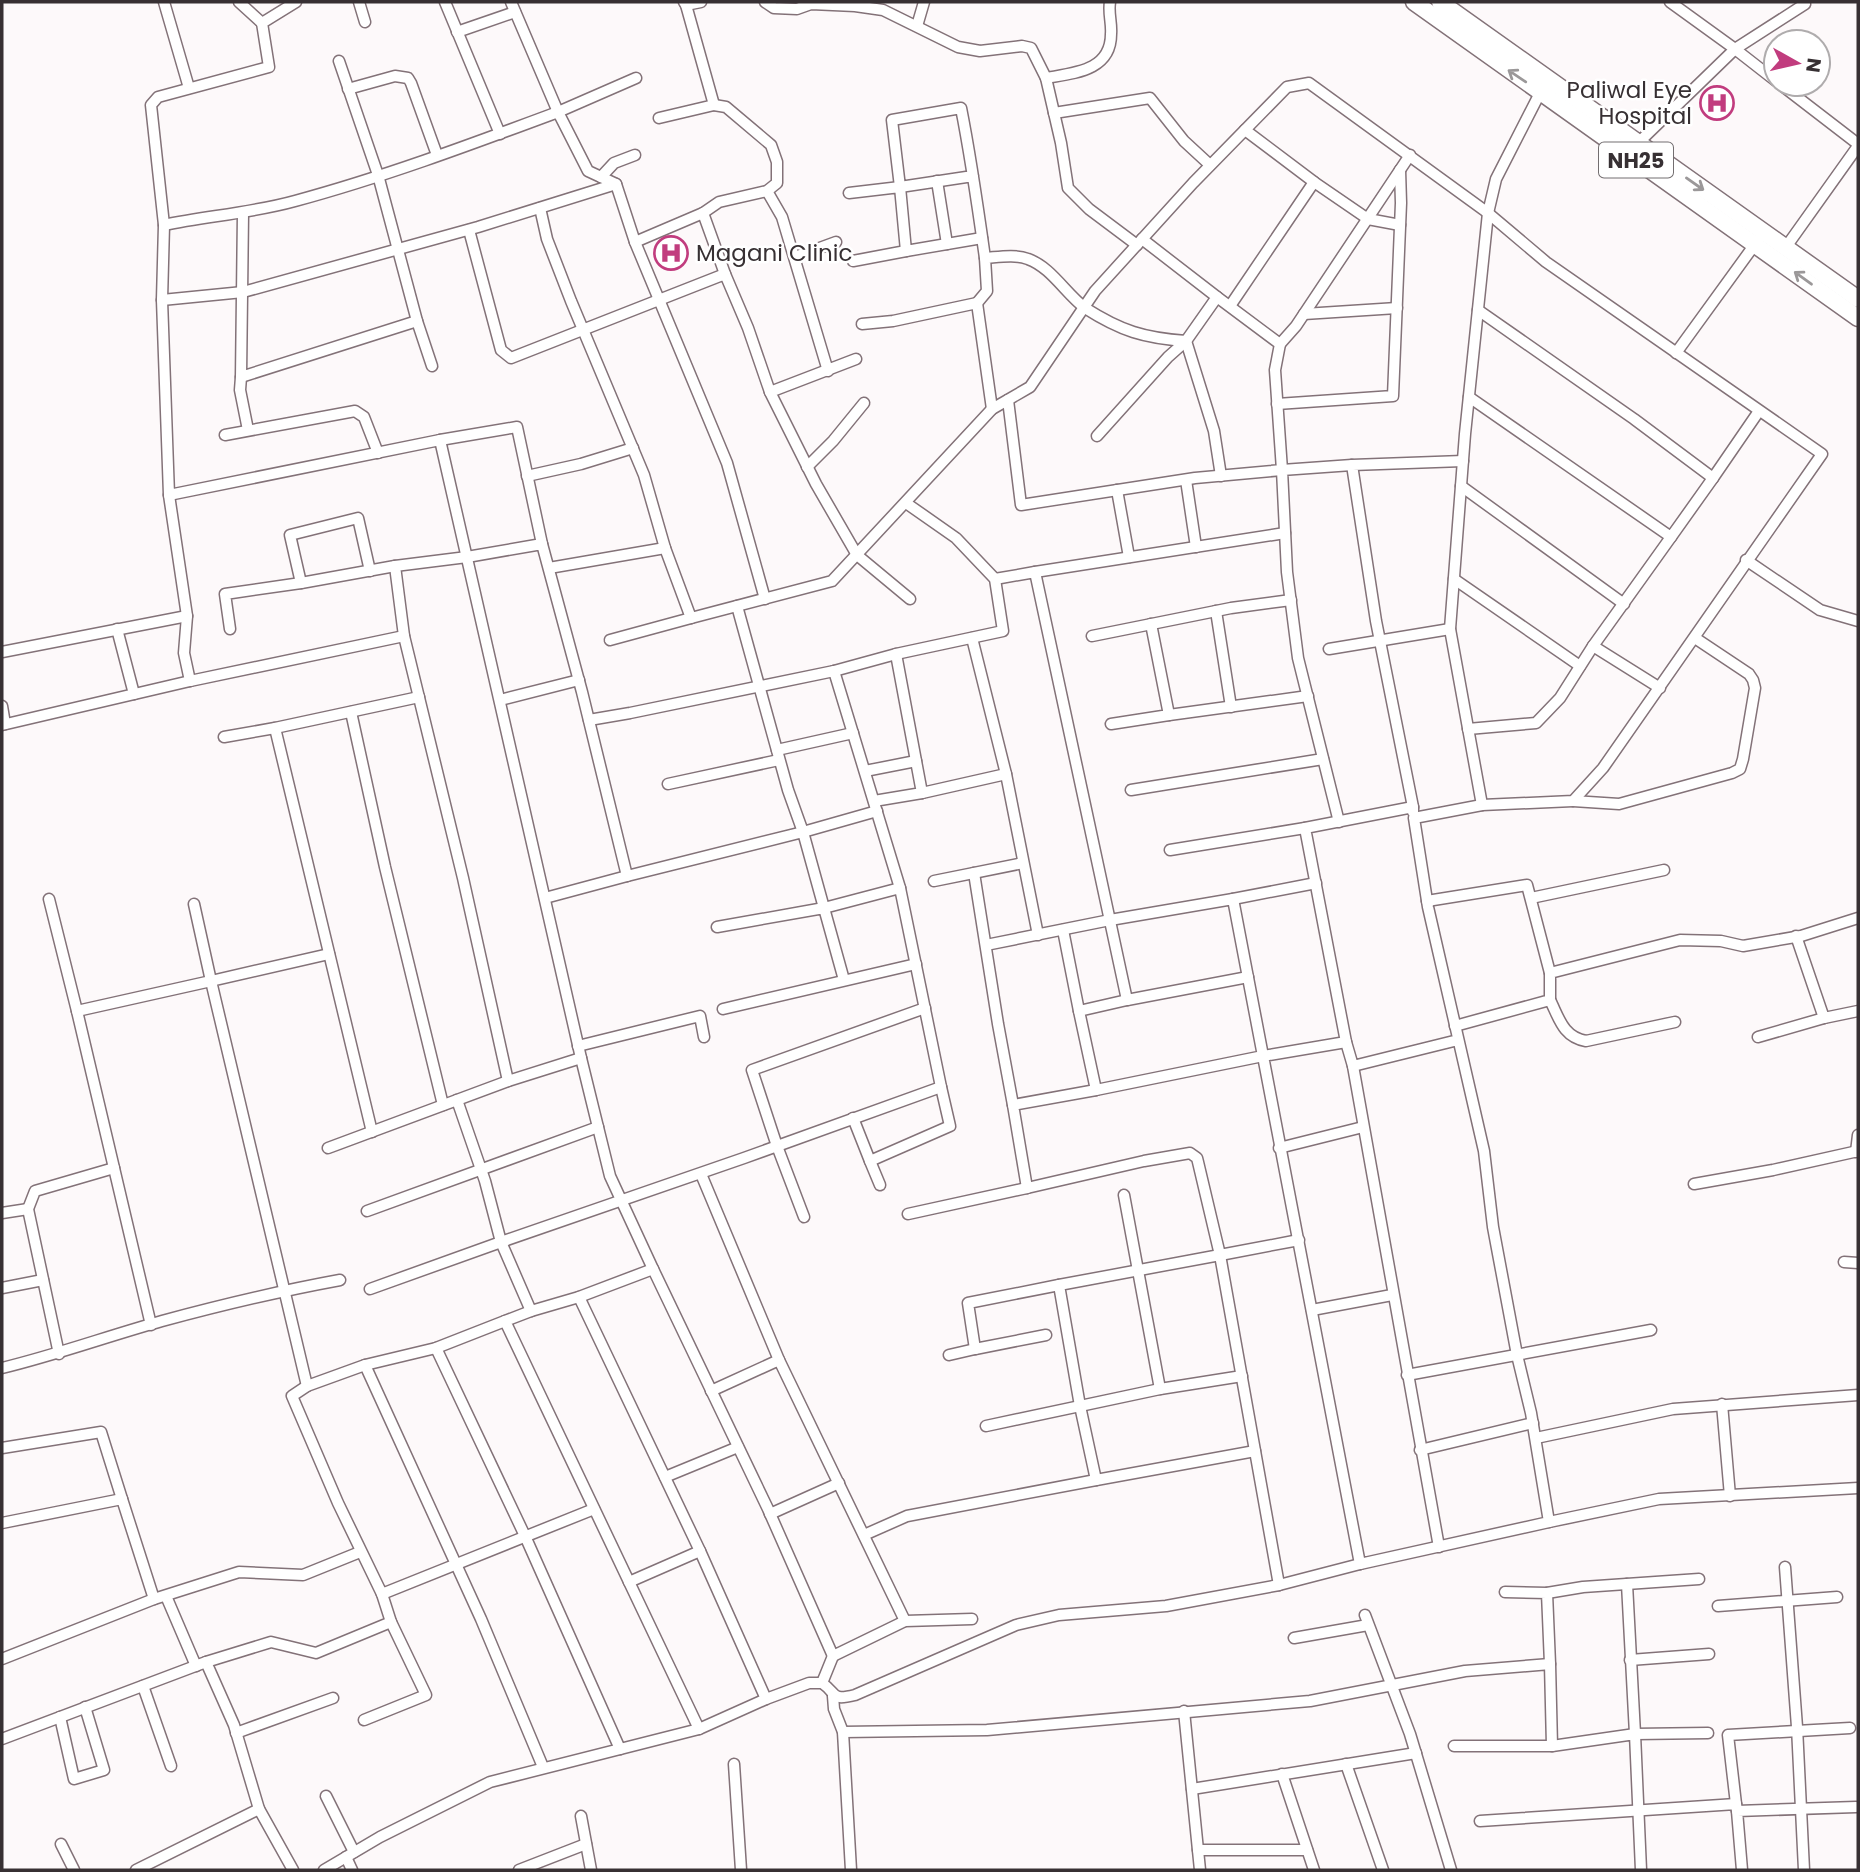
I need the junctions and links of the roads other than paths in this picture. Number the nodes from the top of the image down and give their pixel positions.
1 (164, 2) edge
2 (239, 2) edge
3 (296, 2) edge
4 (359, 2) edge
5 (445, 2) edge
6 (701, 2) edge
7 (765, 2) edge
8 (925, 2) edge
9 (1110, 2) edge
10 (1414, 2) edge
11 (1440, 2) edge
12 (1670, 2) edge
13 (1806, 2) edge
14 (685, 4) edge
15 (513, 7) edge
16 (365, 22) dead end
17 (262, 23) junction
18 (916, 26) junction
19 (457, 32) junction
20 (1735, 49) junction
21 (339, 61) dead end
22 (1762, 70) edge
23 (636, 78) dead end
24 (1046, 78) junction
25 (1544, 85) junction
26 (189, 88) junction
27 (348, 89) junction
28 (1798, 98) edge
29 (714, 105) junction
30 (558, 112) junction
31 (1054, 113) junction
32 (659, 118) dead end
33 (1245, 130) junction
34 (500, 134) junction
35 (1637, 144) junction
36 (1858, 145) edge
37 (437, 155) junction
38 (635, 155) dead end
39 (1410, 155) junction
40 (1210, 166) junction
41 (1400, 170) junction
42 (378, 175) junction
43 (973, 176) junction
44 (601, 177) junction
45 (937, 181) junction
46 (1314, 182) junction
47 (616, 184) junction
48 (900, 187) junction
49 (767, 191) junction
50 (849, 193) dead end
51 (540, 208) junction
52 (1488, 212) junction
53 (243, 213) junction
54 (703, 213) junction
55 (1368, 219) junction
56 (164, 225) junction
57 (1400, 225) junction
58 (469, 230) junction
59 (982, 238) junction
60 (1760, 238) junction
61 (635, 242) junction
62 (836, 242) dead end
63 (1139, 242) junction
64 (947, 244) junction
65 (1786, 247) junction
66 (396, 250) junction
67 (906, 251) junction
68 (795, 257) junction
69 (985, 258) junction
70 (853, 261) dead end
71 (725, 274) junction
72 (243, 292) junction
73 (1217, 297) junction
74 (1858, 299) edge
75 (162, 300) junction
76 (659, 301) junction
77 (977, 303) junction
78 (1230, 306) junction
79 (1084, 307) junction
80 (1397, 308) junction
81 (1478, 310) junction
82 (1304, 314) junction
83 (1858, 318) edge
84 (417, 321) junction
85 (862, 324) dead end
86 (583, 330) junction
87 (1186, 341) junction
88 (1280, 344) junction
89 (1676, 354) junction
90 (856, 359) dead end
91 (432, 366) dead end
92 (828, 371) junction
93 (241, 377) junction
94 (770, 392) junction
95 (1469, 397) junction
96 (1007, 400) junction
97 (864, 403) dead end
98 (1277, 404) junction
99 (992, 409) junction
100 (1759, 411) junction
101 (248, 430) junction
102 (225, 435) dead end
103 (1097, 436) dead end
104 (440, 440) junction
105 (633, 448) junction
106 (378, 453) junction
107 (1463, 461) junction
108 (1352, 465) junction
109 (807, 467) junction
110 (1282, 470) junction
111 (527, 476) junction
112 (1221, 476) junction
113 (1713, 478) junction
114 (1186, 480) junction
115 (1461, 486) junction
116 (1117, 490) junction
117 (169, 495) junction
118 (906, 503) junction
119 (1285, 533) junction
120 (1671, 537) junction
121 (542, 544) junction
122 (1196, 547) junction
123 (664, 548) junction
124 (857, 555) junction
125 (467, 557) junction
126 (1129, 557) junction
127 (1746, 560) junction
128 (395, 566) junction
129 (549, 568) junction
130 (370, 571) junction
131 (1035, 572) junction
132 (995, 579) junction
133 (1454, 579) junction
134 (301, 583) junction
135 (765, 599) junction
136 (911, 599) dead end
137 (1291, 600) junction
138 (1624, 604) junction
139 (737, 606) junction
140 (1216, 611) junction
141 (187, 617) junction
142 (691, 618) junction
143 (1858, 621) edge
144 (1151, 624) junction
145 (117, 629) junction
146 (230, 629) dead end
147 (1450, 629) junction
148 (404, 636) junction
149 (1092, 636) dead end
150 (972, 638) junction
151 (1695, 638) junction
152 (610, 640) dead end
153 (1380, 641) junction
154 (1593, 646) junction
155 (1329, 649) dead end
156 (2, 653) edge
157 (896, 654) junction
158 (1580, 666) junction
159 (834, 671) junction
160 (579, 680) junction
161 (190, 681) junction
162 (759, 687) junction
163 (1660, 688) junction
164 (134, 694) junction
165 (1307, 696) junction
166 (419, 697) junction
167 (499, 700) junction
168 (2, 706) edge
169 (1231, 707) junction
170 (351, 712) junction
171 (1169, 715) junction
172 (589, 720) junction
173 (4, 724) edge
174 (1111, 724) dead end
175 (275, 728) junction
176 (1468, 729) junction
177 (853, 733) junction
178 (224, 737) dead end
179 (778, 755) junction
180 (1323, 759) junction
181 (916, 761) junction
182 (865, 771) junction
183 (1006, 774) junction
184 (668, 784) dead end
185 (1131, 790) dead end
186 (922, 793) junction
187 (1573, 801) junction
188 (1482, 805) junction
189 (876, 806) junction
190 (1413, 812) junction
191 (1339, 822) junction
192 (1305, 828) junction
193 (803, 832) junction
194 (1170, 850) dead end
195 (1023, 863) junction
196 (1664, 870) dead end
197 (974, 873) junction
198 (627, 876) junction
199 (934, 881) dead end
200 (1315, 883) junction
201 (901, 888) junction
202 (545, 898) junction
203 (1531, 898) junction
204 (49, 899) dead end
205 (1233, 899) junction
206 (1427, 901) junction
207 (194, 904) dead end
208 (824, 908) junction
209 (1858, 919) edge
210 (1110, 920) junction
211 (717, 927) dead end
212 (1063, 930) junction
213 (1038, 935) junction
214 (1796, 936) junction
215 (986, 946) junction
216 (329, 954) junction
217 (916, 964) junction
218 (1550, 973) junction
219 (1248, 977) junction
220 (844, 980) junction
221 (211, 981) junction
222 (1127, 1000) junction
223 (1550, 1000) junction
224 (925, 1008) junction
225 (723, 1009) dead end
226 (77, 1011) junction
227 (1079, 1011) junction
228 (1858, 1011) edge
229 (1824, 1018) junction
230 (1675, 1022) dead end
231 (1455, 1026) junction
232 (704, 1037) dead end
233 (1758, 1037) dead end
234 (1458, 1040) junction
235 (1346, 1042) junction
236 (578, 1046) junction
237 (1263, 1056) junction
238 (581, 1058) junction
239 (1353, 1066) junction
240 (508, 1081) junction
241 (941, 1087) junction
242 (1096, 1090) junction
243 (457, 1100) junction
244 (443, 1105) junction
245 (1013, 1105) junction
246 (853, 1118) junction
247 (1363, 1126) junction
248 (598, 1127) junction
249 (372, 1132) junction
250 (1858, 1135) edge
251 (777, 1146) junction
252 (328, 1148) dead end
253 (1279, 1148) junction
254 (1857, 1151) edge
255 (870, 1161) junction
256 (114, 1168) junction
257 (480, 1169) junction
258 (701, 1174) junction
259 (1694, 1184) dead end
260 (880, 1185) dead end
261 (1027, 1188) junction
262 (1124, 1195) dead end
263 (622, 1201) junction
264 (28, 1209) junction
265 (367, 1212) dead end
266 (2, 1213) edge
267 (908, 1214) dead end
268 (804, 1217) dead end
269 (1299, 1240) junction
270 (501, 1241) junction
271 (1220, 1255) junction
272 (1844, 1262) dead end
273 (1858, 1263) edge
274 (653, 1269) junction
275 (1138, 1270) junction
276 (43, 1280) junction
277 (340, 1280) dead end
278 (1059, 1285) junction
279 (2, 1288) edge
280 (370, 1289) dead end
281 (284, 1290) junction
282 (1392, 1295) junction
283 (579, 1297) junction
284 (1312, 1310) junction
285 (531, 1311) junction
286 (505, 1321) junction
287 (151, 1325) junction
288 (1651, 1330) dead end
289 (1046, 1335) dead end
290 (436, 1348) junction
291 (975, 1349) junction
292 (59, 1354) junction
293 (949, 1355) dead end
294 (1517, 1355) junction
295 (779, 1360) junction
296 (365, 1365) junction
297 (2, 1368) edge
298 (1407, 1375) junction
299 (1242, 1376) junction
300 (307, 1385) junction
301 (1160, 1389) junction
302 (711, 1391) junction
303 (1858, 1395) edge
304 (1722, 1404) junction
305 (1080, 1406) junction
306 (1533, 1423) junction
307 (986, 1426) dead end
308 (1536, 1438) junction
309 (738, 1447) junction
310 (2, 1448) edge
311 (1420, 1450) junction
312 (1255, 1451) junction
313 (665, 1477) junction
314 (1096, 1480) junction
315 (839, 1483) junction
316 (1858, 1488) edge
317 (1730, 1496) junction
318 (122, 1499) junction
319 (594, 1509) junction
320 (770, 1514) junction
321 (1549, 1522) junction
322 (2, 1523) edge
323 (864, 1535) junction
324 (526, 1536) junction
325 (1439, 1547) junction
326 (700, 1551) junction
327 (360, 1552) junction
328 (455, 1563) junction
329 (1360, 1564) junction
330 (1785, 1567) dead end
331 (1699, 1579) dead end
332 (629, 1582) junction
333 (1627, 1584) junction
334 (1279, 1585) junction
335 (1505, 1592) dead end
336 (1547, 1593) junction
337 (382, 1594) junction
338 (166, 1596) junction
339 (1837, 1597) dead end
340 (154, 1598) junction
341 (1787, 1601) junction
342 (1718, 1606) dead end
343 (972, 1619) dead end
344 (905, 1621) junction
345 (391, 1622) junction
346 (1294, 1638) dead end
347 (1710, 1654) dead end
348 (833, 1656) junction
349 (2, 1659) edge
350 (1630, 1660) junction
351 (201, 1664) junction
352 (1550, 1664) junction
353 (822, 1683) junction
354 (1390, 1685) junction
355 (143, 1686) junction
356 (833, 1696) junction
357 (333, 1698) dead end
358 (766, 1699) junction
359 (85, 1707) junction
360 (1184, 1711) junction
361 (60, 1717) junction
362 (364, 1720) dead end
363 (1850, 1728) dead end
364 (699, 1729) junction
365 (841, 1729) junction
366 (1797, 1731) junction
367 (236, 1733) junction
368 (1708, 1733) dead end
369 (1635, 1734) junction
370 (2, 1739) edge
371 (1454, 1746) dead end
372 (1552, 1746) junction
373 (620, 1749) junction
374 (1416, 1753) junction
375 (734, 1764) dead end
376 (1346, 1764) junction
377 (171, 1766) dead end
378 (542, 1767) junction
379 (1282, 1774) junction
380 (1192, 1789) junction
381 (326, 1796) dead end
382 (1737, 1807) junction
383 (1857, 1807) edge
384 (1801, 1808) junction
385 (259, 1809) junction
386 (1638, 1810) junction
387 (581, 1816) dead end
388 (1480, 1821) dead end
389 (61, 1844) dead end
390 (586, 1844) junction
391 (1199, 1850) junction
392 (1307, 1850) junction
393 (350, 1855) junction
394 (74, 1870) edge
395 (136, 1870) edge
396 (293, 1870) edge
397 (324, 1870) edge
398 (352, 1870) edge
399 (519, 1870) edge
400 (590, 1870) edge
401 (741, 1870) edge
402 (851, 1870) edge
403 (1200, 1870) edge
404 (1314, 1870) edge
405 (1383, 1870) edge
406 (1451, 1870) edge
407 (1641, 1870) edge
408 (1742, 1870) edge
409 (1804, 1870) edge

1 - 26 street
2 - 17 street
3 - 17 street
4 - 16 street
5 - 19 street
6 - 14 street
7 - 18 street
8 - 18 street
9 - 24 street
25 -> 10 main road, NH25
11 - 25 main road, NH25
12 - 20 street
13 - 20 street
14 - 29 street
15 - 19 street
15 - 30 street
17 - 26 street
18 - 24 street
19 - 34 street
20 - 22 street
20 - 35 street
21 - 27 street
23 - 30 street
24 - 31 street
25 - 35 main road, NH25
25 - 52 street
25 - 60 main road, NH25
26 - 56 street
27 - 37 street
27 - 42 street
28 - 36 street
29 - 32 street
29 - 49 street
30 - 34 street
30 - 44 street
31 - 40 street
31 - 63 street
33 - 39 street
33 - 40 street
33 - 46 street
34 - 37 street
35 -> 60 main road, NH25
36 - 65 street
37 - 42 street
38 - 44 street
39 - 41 street
39 - 52 street
40 - 63 street
41 - 55 street
41 - 57 street
42 - 53 street
42 - 66 street
43 - 45 street
43 - 48 street
43 - 59 street
44 - 47 street
45 - 48 street
45 - 64 street
46 - 55 street
46 - 78 street
47 - 51 street
47 - 61 street
48 - 50 street
48 - 67 street
49 - 54 street
49 - 68 street
51 - 58 street
51 - 86 street
52 - 81 street
52 - 89 street
53 - 56 street
53 - 72 street
54 - 61 street
54 - 71 street
55 - 57 street
55 - 82 street
56 - 75 street
57 - 80 street
58 - 66 street
58 - 86 street
59 - 64 street
59 - 69 street
60 - 65 main road, NH25
83 -> 60 main road, NH25
60 - 89 street
61 - 76 street
62 - 68 street
63 - 73 street
63 - 79 street
64 - 67 street
65 - 74 main road, NH25
66 - 72 street
66 - 84 street
67 - 70 street
68 - 92 street
69 - 77 street
69 - 79 street
71 - 76 street
71 - 94 street
72 - 75 street
72 - 93 street
73 - 78 street
73 - 87 street
75 - 117 street
76 - 86 street
76 - 135 street
77 - 85 street
77 - 99 street
78 - 88 street
79 - 87 street
79 - 96 street
80 - 82 street
80 - 98 street
81 - 95 street
81 - 113 street
82 - 88 street
84 - 91 street
84 - 93 street
86 - 105 street
87 - 103 street
87 - 112 street
88 - 98 street
89 - 100 street
90 - 92 street
92 - 94 street
93 - 101 street
94 - 109 street
95 - 107 street
95 - 120 street
96 - 99 street
96 - 116 street
97 - 109 street
98 - 110 street
99 - 118 street
100 - 113 street
100 - 127 street
101 - 102 street
101 - 106 street
104 - 106 street
104 - 111 street
104 - 125 street
105 - 111 street
105 - 123 street
106 - 117 street
107 - 108 street
107 - 115 street
108 - 110 street
108 - 153 street
109 - 124 street
110 - 112 street
110 - 119 street
111 - 121 street
112 - 114 street
113 - 120 street
114 - 116 street
114 - 122 street
115 - 133 street
115 - 138 street
116 - 126 street
117 - 141 street
118 - 124 street
118 - 132 street
119 - 122 street
119 - 137 street
120 - 138 street
121 - 125 street
121 - 129 street
122 - 126 street
123 - 129 street
123 - 142 street
124 - 135 street
124 - 136 street
125 - 128 street
125 - 167 street
126 - 131 street
127 - 143 street
127 - 151 street
128 - 130 street
128 - 148 street
129 - 160 street
130 - 134 street
130 - 134 street
131 - 132 street
131 - 210 street
132 - 150 street
133 - 147 street
133 - 158 street
134 - 146 street
135 - 139 street
137 - 140 street
137 - 165 street
138 - 154 street
139 - 142 street
139 - 162 street
140 - 144 street
140 - 169 street
141 - 145 street
141 - 161 street
142 - 152 street
144 - 149 street
144 - 171 street
145 - 156 street
145 - 164 street
147 - 153 street
147 - 176 street
148 - 161 street
148 - 166 street
150 - 157 street
150 - 183 street
151 - 163 street
151 - 187 street
153 - 155 street
153 - 190 street
154 - 158 street
154 - 163 street
157 - 159 street
157 - 181 street
158 - 176 street
159 - 162 street
159 - 177 street
160 - 167 street
160 - 172 street
161 - 164 street
162 - 172 street
162 - 179 street
163 - 187 street
164 - 173 street
165 - 169 street
165 - 180 street
166 - 170 street
166 - 240 street
167 - 202 street
168 - 173 street
169 - 171 street
170 - 175 street
170 - 244 street
171 - 174 street
172 - 198 street
175 - 178 street
175 - 216 street
176 - 188 street
177 - 179 street
177 - 182 street
179 - 184 street
179 - 193 street
180 - 185 street
180 - 191 street
181 - 182 street
181 - 186 street
182 - 189 street
183 - 186 street
183 - 195 street
186 - 189 street
187 - 188 street
188 - 190 street
189 - 193 street
189 - 201 street
190 - 191 street
190 - 206 street
191 - 192 street
192 - 194 street
192 - 200 street
193 - 198 street
193 - 208 street
195 - 197 street
195 - 213 street
196 - 203 street
197 - 199 street
197 - 215 street
198 - 202 street
200 - 205 street
200 - 235 street
201 - 208 street
201 - 217 street
202 - 236 street
203 - 206 street
203 - 218 street
204 - 226 street
205 - 210 street
205 - 219 street
206 - 231 street
207 - 221 street
208 - 211 street
208 - 220 street
209 - 214 street
210 - 212 street
210 - 222 street
212 - 213 street
212 - 227 street
213 - 215 street
214 - 218 street
214 - 229 street
215 - 245 street
216 - 221 street
216 - 249 street
217 - 220 street
217 - 224 street
218 - 223 street
219 - 222 street
219 - 237 street
220 - 225 street
221 - 226 street
221 - 281 street
222 - 227 street
223 - 230 street
223 - 231 street
224 - 241 street
224 - 251 street
226 - 256 street
227 - 242 street
228 - 229 street
229 - 233 street
231 - 234 street
232 - 236 street
234 - 239 street
234 - 294 street
235 - 237 street
235 - 239 street
236 - 238 street
237 - 242 street
237 - 253 street
238 - 240 street
238 - 248 street
239 - 247 street
240 - 243 street
241 - 246 street
241 - 255 street
242 - 245 street
243 - 244 street
243 - 257 street
244 - 249 street
245 - 261 street
246 - 251 street
246 - 255 street
247 - 253 street
247 - 282 street
248 - 257 street
248 - 263 street
249 - 252 street
250 - 254 street
251 - 258 street
251 - 268 street
253 - 269 street
254 - 259 street
255 - 260 street
256 - 264 street
256 - 287 street
257 - 265 street
257 - 270 street
258 - 263 street
258 - 295 street
261 - 267 street
261 - 271 street
262 - 275 street
263 - 270 street
263 - 274 street
264 - 266 street
264 - 276 street
269 - 271 street
269 - 284 street
270 - 280 street
270 - 285 street
271 - 275 street
271 - 299 street
272 - 273 street
274 - 283 street
274 - 302 street
275 - 278 street
275 - 301 street
276 - 279 street
276 - 292 street
277 - 281 street
278 - 291 street
278 - 305 street
281 - 287 street
281 - 300 street
282 - 284 street
282 - 298 street
283 - 285 street
283 - 313 street
284 - 329 street
285 - 286 street
286 - 290 street
286 - 319 street
287 - 292 street
288 - 294 street
289 - 291 street
290 - 296 street
290 - 324 street
291 - 293 street
292 - 297 street
294 - 298 street
294 - 306 street
295 - 302 street
295 - 315 street
296 - 300 street
296 - 328 street
298 - 311 street
299 - 301 street
299 - 312 street
300 - 327 street
301 - 305 street
302 - 309 street
303 - 304 street
304 - 308 street
304 - 317 street
305 - 307 street
305 - 314 street
306 - 308 street
306 - 311 street
308 - 321 street
309 - 313 street
309 - 320 street
310 - 318 street
311 - 325 street
312 - 314 street
312 - 334 street
313 - 326 street
314 - 323 street
315 - 320 street
315 - 323 street
316 - 317 street
317 - 321 street
318 - 322 street
318 - 340 street
319 - 324 street
319 - 332 street
320 - 348 street
321 - 325 street
323 - 344 street
324 - 328 street
324 - 373 street
325 - 329 street
326 - 332 street
326 - 358 street
327 - 337 street
327 - 338 street
328 - 337 street
328 - 378 street
329 - 334 street
330 - 341 street
331 - 333 street
332 - 364 street
333 - 336 street
333 - 350 street
334 - 356 street
335 - 336 street
336 - 352 street
337 - 345 street
338 - 340 street
338 - 351 street
339 - 341 street
340 - 349 street
341 - 342 street
341 - 366 street
343 - 344 street
344 - 348 street
345 - 351 street
345 - 362 street
346 - 354 street
347 - 350 street
348 - 353 street
350 - 369 street
351 - 355 street
351 - 367 street
352 - 354 street
352 - 372 street
353 - 356 street
353 - 358 street
354 - 360 street
354 - 374 street
355 - 359 street
355 - 377 street
356 - 365 street
357 - 367 street
358 - 364 street
359 - 361 street
359 - 361 street
360 - 365 street
360 - 380 street
361 - 370 street
363 - 366 street
364 - 373 street
365 - 402 street
366 - 382 street
366 - 384 street
367 - 385 street
368 - 369 street
369 - 372 street
369 - 386 street
371 - 372 street
373 - 378 street
374 - 376 street
374 - 406 street
375 - 401 street
376 - 379 street
376 - 405 street
378 - 393 street
379 - 380 street
379 - 392 street
380 - 391 street
381 - 393 street
382 - 384 street
382 - 386 street
382 - 408 street
383 - 384 street
384 - 409 street
385 - 395 street
385 - 396 street
386 - 388 street
386 - 407 street
387 - 390 street
389 - 394 street
390 - 399 street
390 - 400 street
391 - 392 street
391 - 403 street
392 - 404 street
393 - 397 street
393 - 398 street

